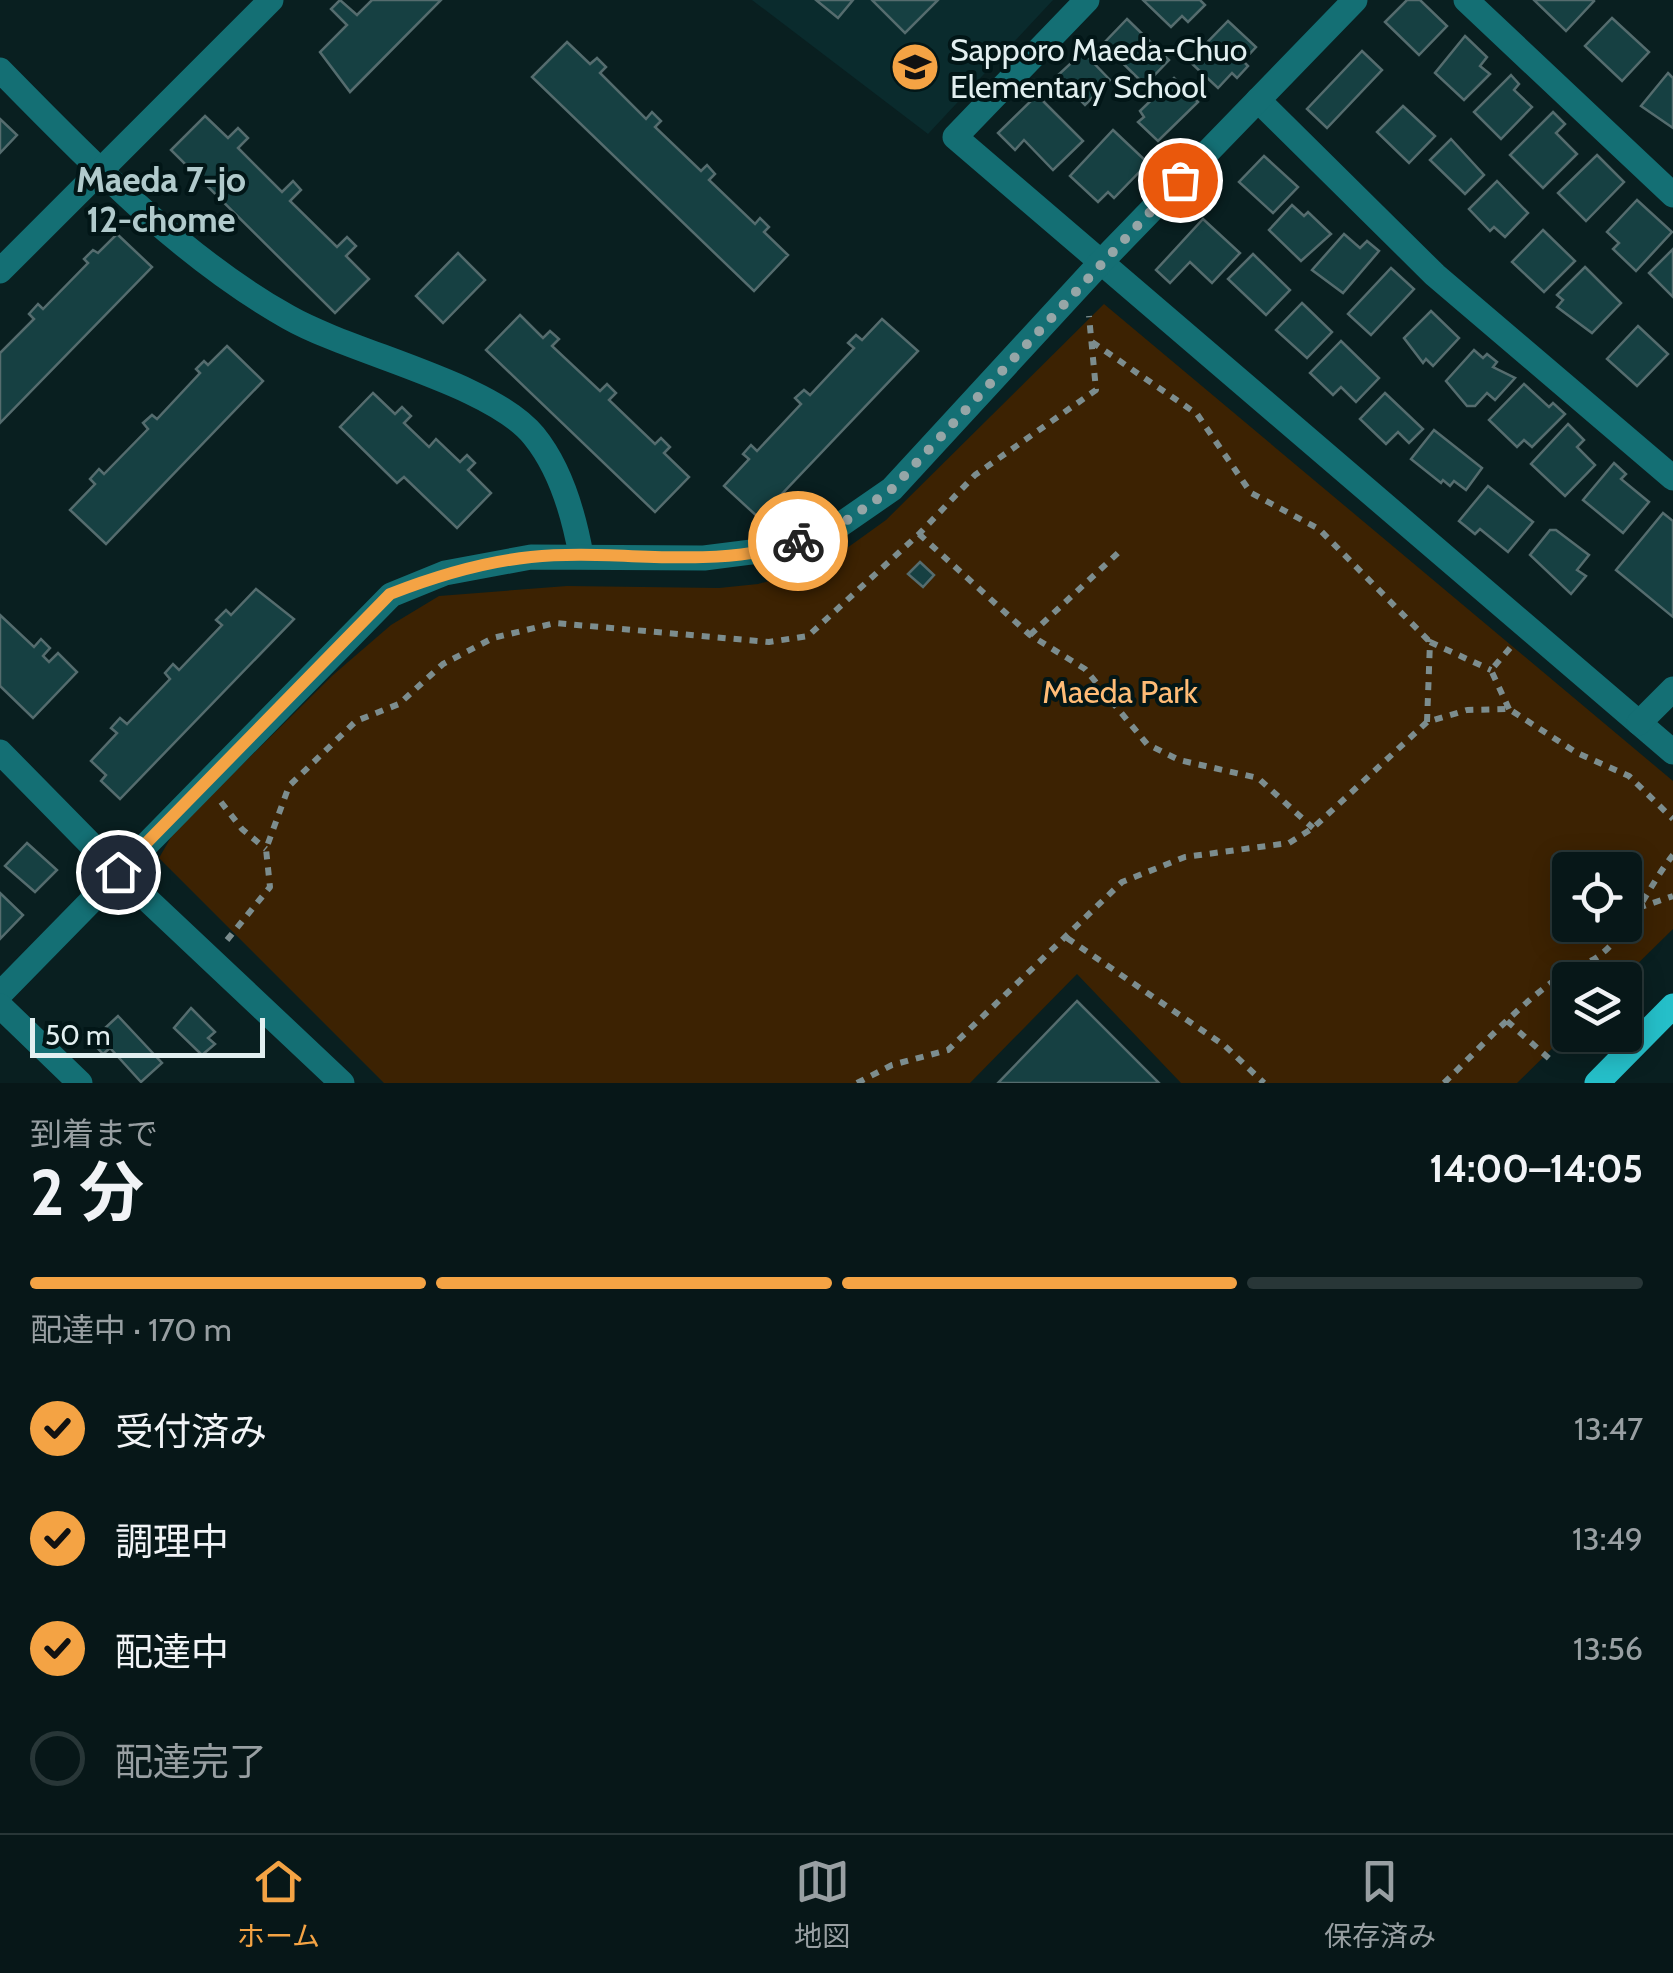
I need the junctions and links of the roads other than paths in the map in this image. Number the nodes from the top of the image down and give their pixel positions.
1 (271, 0) edge
2 (1087, 0) edge
3 (1355, 0) edge
4 (1466, 0) edge
5 (0, 70) edge
6 (1258, 100) junction
7 (98, 169) junction
8 (1673, 195) edge
9 (1102, 260) junction
10 (0, 271) edge
11 (1673, 478) edge
12 (580, 556) junction
13 (1673, 689) edge
14 (1640, 723) junction
15 (0, 752) edge
16 (1673, 752) edge
17 (118, 872) junction
18 (0, 994) edge
19 (0, 1006) edge
20 (1673, 1006) edge
21 (80, 1083) edge
22 (342, 1083) edge
23 (1597, 1083) edge

1 - 7 street
2 - 9 street
3 - 6 street
4 - 8 street
5 - 7 street
6 - 9 street
6 - 11 street
7 - 10 street
7 - 12 street
9 - 12 street
9 - 14 street
12 - 17 street
13 - 14 street
14 - 16 street
15 - 17 street
17 - 18 street
17 - 22 street
19 - 21 street
20 - 23 main road

